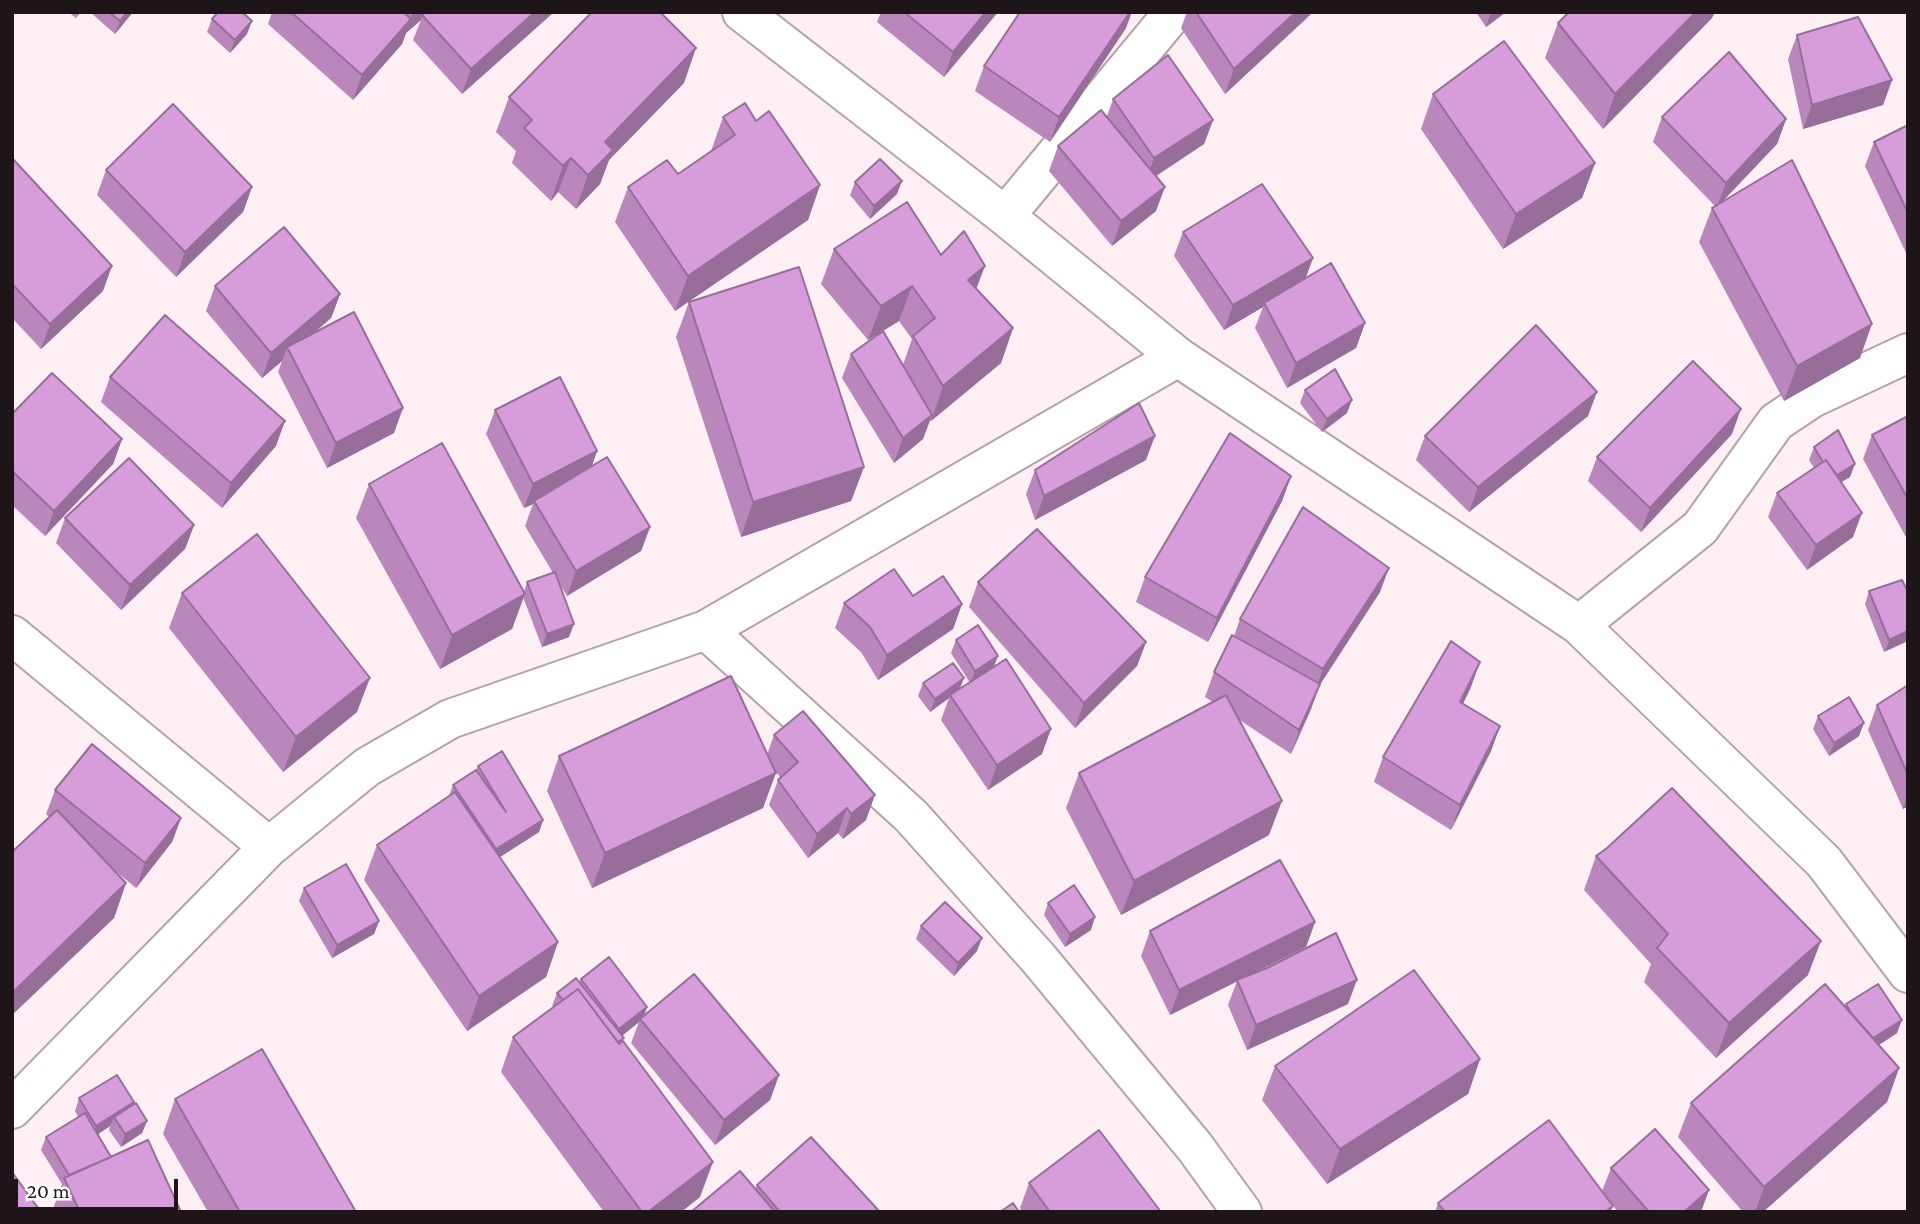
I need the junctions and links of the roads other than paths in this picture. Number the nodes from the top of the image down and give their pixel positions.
1 (742, 12) edge
2 (1174, 12) edge
3 (1005, 216) junction
4 (1908, 353) edge
5 (1178, 357) junction
6 (1578, 625) junction
7 (705, 630) junction
8 (12, 635) edge
9 (269, 847) junction
10 (1908, 973) edge
11 (12, 1109) edge
12 (1242, 1212) edge

1 - 3 street
2 - 3 street
3 - 5 street
4 - 6 street
5 - 6 street
5 - 7 street
6 - 10 street
7 - 9 street
7 - 12 street
8 - 9 street
9 - 11 street

